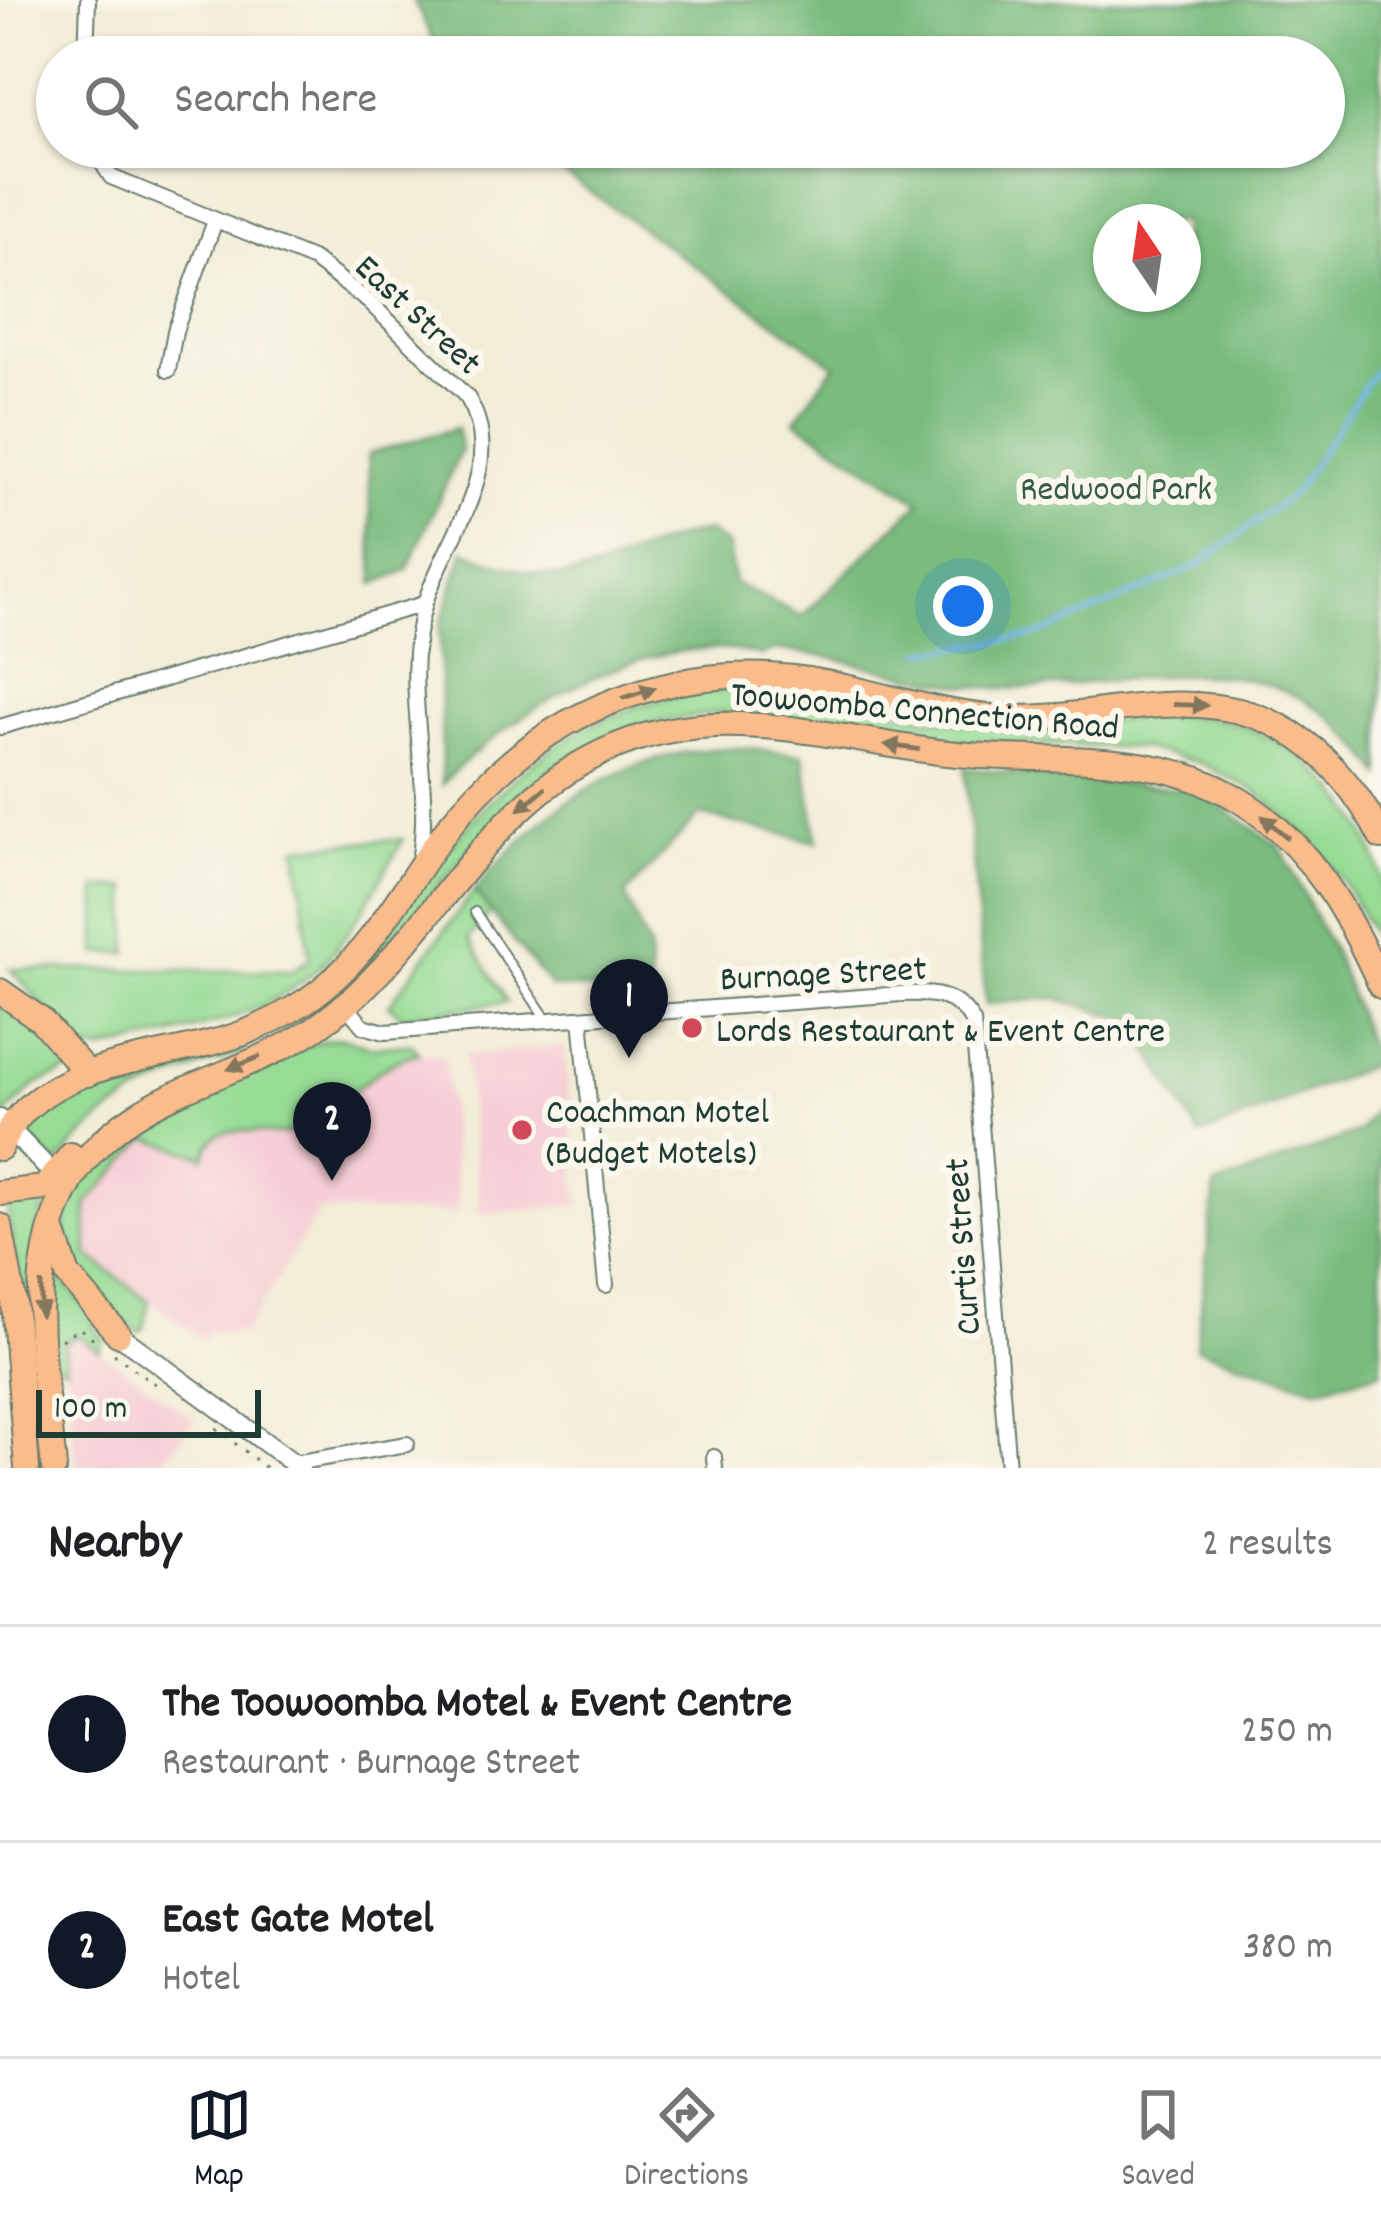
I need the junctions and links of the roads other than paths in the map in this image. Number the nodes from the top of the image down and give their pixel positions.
1 (88, 0) edge
2 (87, 36) edge
3 (105, 168) edge
4 (215, 221) junction
5 (169, 370) dead end
6 (424, 604) junction
7 (0, 727) edge
8 (1381, 837) edge
9 (417, 872) junction
10 (475, 912) dead end
11 (328, 983) junction
12 (1381, 986) edge
13 (0, 991) edge
14 (345, 1006) junction
15 (581, 1018) junction
16 (548, 1021) junction
17 (973, 1022) joint
18 (88, 1074) junction
19 (3, 1132) edge
20 (61, 1183) junction
21 (0, 1193) edge
22 (0, 1226) edge
23 (51, 1226) junction
24 (606, 1285) dead end
25 (118, 1334) joint
26 (20, 1370) junction
27 (46, 1376) junction
28 (406, 1444) dead end
29 (52, 1461) edge
30 (336, 1461) edge
31 (297, 1466) edge
32 (27, 1468) edge
33 (1007, 1468) edge

1 - 2 street
3 - 4 street, East Street
4 - 5 street
4 - 6 street, East Street
6 - 7 street
6 - 9 street, East Street
9 -> 8 highway, Toowoomba Connection Road
9 - 11 highway, Toowoomba Connection Road
10 - 16 lane
11 - 14 street, Burnage Street
11 - 18 highway, Toowoomba Connection Road
12 -> 14 highway, Toowoomba Connection Road
13 - 18 highway
14 - 16 street, Burnage Street
14 -> 20 highway, Toowoomba Connection Road
15 - 16 street, Burnage Street
15 - 17 street, Burnage Street
15 - 24 street
17 - 33 street, Curtis Street
18 - 19 highway, Toowoomba Connection Road
19 - 20 street
20 - 21 highway
20 - 23 highway
22 - 26 highway
23 - 25 highway
23 -> 27 highway
25 - 31 street
26 - 27 lane
26 - 32 highway
27 - 29 highway
28 - 30 street
30 - 31 street

